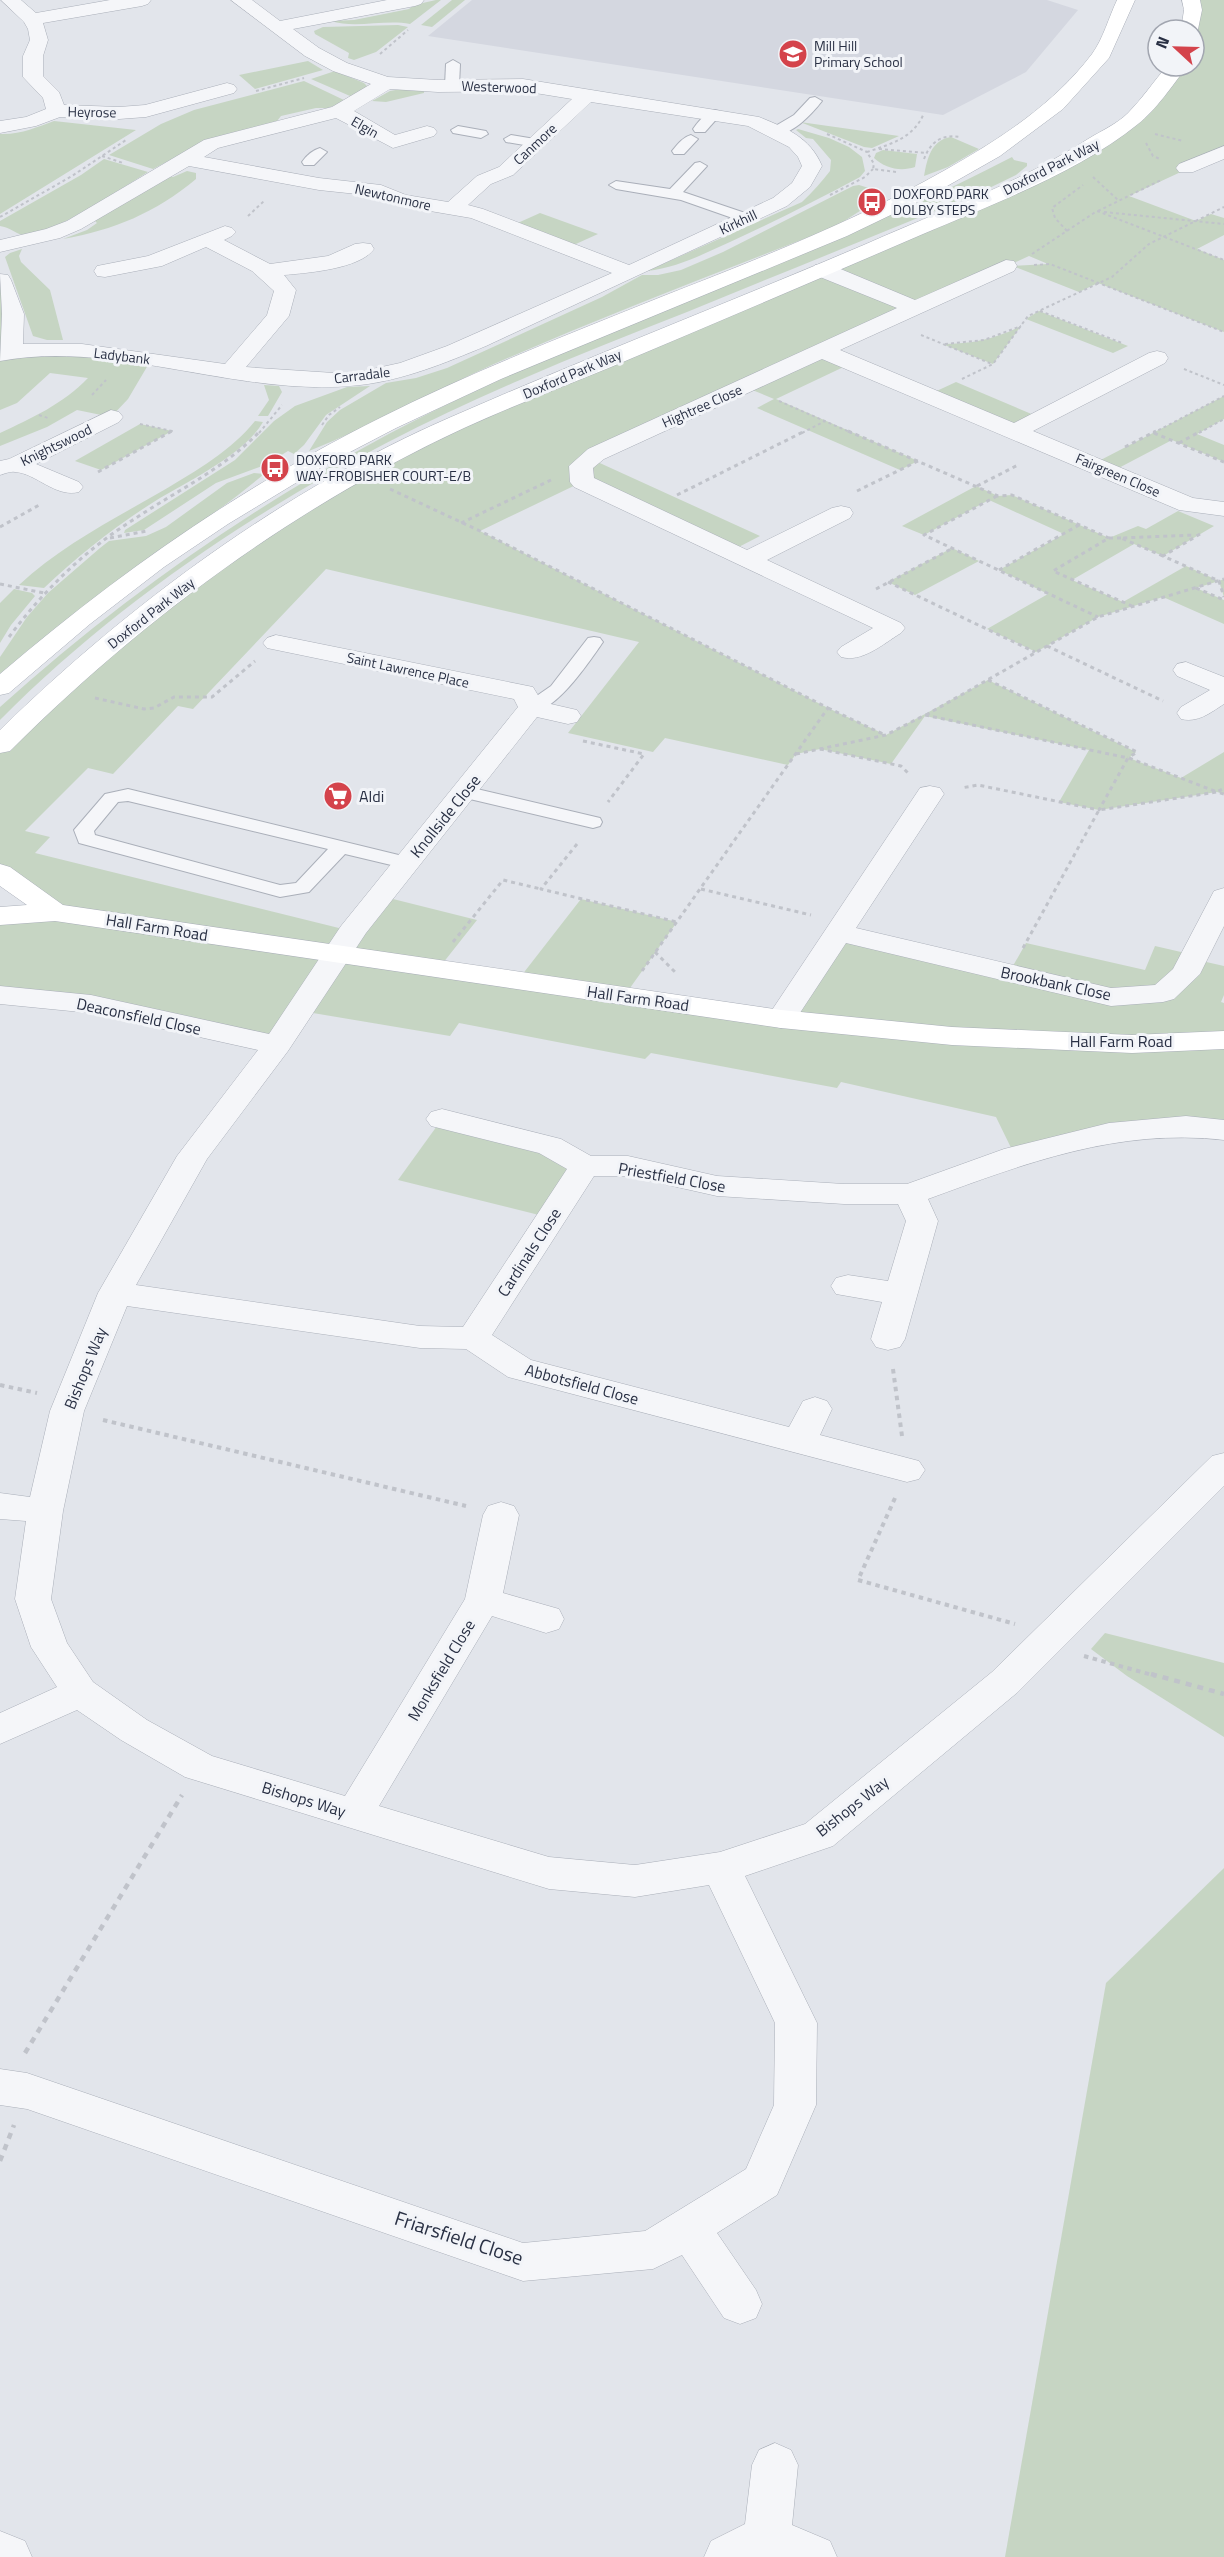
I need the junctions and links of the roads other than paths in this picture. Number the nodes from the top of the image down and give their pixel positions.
1 (10, 0) edge
2 (142, 0) edge
3 (240, 0) edge
4 (415, 0) edge
5 (1126, 0) edge
6 (1191, 0) edge
7 (1192, 18) edge
8 (32, 19) junction
9 (276, 27) junction
10 (453, 64) dead end
11 (1167, 78) edge
12 (386, 83) junction
13 (452, 86) junction
14 (227, 89) dead end
15 (587, 95) junction
16 (815, 101) dead end
17 (56, 111) junction
18 (339, 111) junction
19 (714, 114) junction
20 (0, 127) edge
21 (458, 130) dead end
22 (777, 131) junction
23 (426, 132) dead end
24 (481, 134) dead end
25 (511, 139) dead end
26 (536, 143) junction
27 (679, 151) dead end
28 (320, 152) dead end
29 (1224, 152) edge
30 (184, 159) junction
31 (309, 162) dead end
32 (700, 166) dead end
33 (1186, 168) road end
34 (616, 184) dead end
35 (673, 194) junction
36 (452, 209) junction
37 (746, 218) junction
38 (234, 228) road end
39 (207, 240) junction
40 (0, 246) edge
41 (363, 249) dead end
42 (1006, 266) road end
43 (823, 270) junction
44 (105, 271) dead end
45 (267, 271) junction
46 (628, 272) junction
47 (0, 280) edge
48 (604, 284) joint
49 (916, 308) junction
50 (822, 351) junction
51 (6, 352) edge
52 (1157, 357) road end
53 (230, 372) junction
54 (111, 417) dead end
55 (1016, 431) junction
56 (9, 466) edge
57 (70, 487) dead end
58 (1224, 509) edge
59 (841, 513) road end
60 (747, 560) junction
61 (594, 642) dead end
62 (276, 643) road end
63 (850, 652) dead end
64 (1186, 669) dead end
65 (0, 687) edge
66 (1224, 687) edge
67 (1224, 693) edge
68 (1190, 713) road end
69 (568, 716) dead end
70 (524, 717) junction
71 (0, 745) edge
72 (464, 792) junction
73 (930, 794) road end
74 (593, 822) road end
75 (342, 847) junction
76 (408, 862) junction
77 (0, 873) edge
78 (1224, 897) edge
79 (55, 912) junction
80 (0, 916) edge
81 (842, 928) junction
82 (340, 955) junction
83 (0, 995) edge
84 (781, 1018) junction
85 (1224, 1040) edge
86 (277, 1046) junction
87 (442, 1119) dead end
88 (1224, 1130) edge
89 (585, 1166) junction
90 (910, 1194) junction
91 (848, 1286) dead end
92 (115, 1293) junction
93 (901, 1294) junction
94 (473, 1338) junction
95 (888, 1339) road end
96 (815, 1409) dead end
97 (799, 1442) junction
98 (1224, 1465) edge
99 (907, 1470) road end
100 (0, 1506) edge
101 (45, 1511) junction
102 (501, 1515) road end
103 (483, 1600) junction
104 (546, 1619) dead end
105 (80, 1692) junction
106 (0, 1730) edge
107 (354, 1815) junction
108 (721, 1868) junction
109 (2, 2087) edge
110 (688, 2228) junction
111 (740, 2304) dead end
112 (775, 2465) dead end
113 (747, 2547) edge
114 (0, 2554) edge
115 (8, 2557) edge
116 (813, 2557) edge

1 - 8 street
2 - 8 street
3 - 9 street, Westerwood
4 - 9 street
5 - 65 main road, Doxford Park Way
6 - 7 main road
8 - 17 street, Heyrose
9 - 12 street, Westerwood
10 - 13 lane
11 - 43 main road, Doxford Park Way
12 - 13 street, Westerwood
12 - 18 street
13 - 15 street, Westerwood
14 - 17 street, Heyrose
15 - 19 street, Westerwood
15 - 26 street, Canmore
16 - 22 lane
17 - 20 street
18 - 23 street, Elgin
18 - 30 street
19 - 22 street, Westerwood
19 - 27 lane
21 - 24 lane
22 - 37 street, Kirkhill
25 - 26 lane
26 - 36 street, Canmore
28 - 31 lane
29 - 33 street
30 - 36 street, Newtonmore
30 - 40 street
32 - 35 lane
34 - 35 lane
35 - 37 lane
36 - 46 street, Newtonmore
37 - 46 street, Kirkhill
38 - 39 street
39 - 44 street
39 - 45 street
41 - 45 street
42 - 49 street, Hightree Close
43 - 49 street
43 - 71 main road, Doxford Park Way
45 - 53 street
46 - 48 street, Kirkhill
47 - 51 street, Ladybank
48 - 53 street, Carradale
49 - 50 street, Hightree Close
50 - 55 street, Fairgreen Close
50 - 60 street, Hightree Close
51 - 53 street, Ladybank
52 - 55 street
54 - 56 street, Knightswood
55 - 58 street, Fairgreen Close
56 - 57 street
59 - 60 street
60 - 63 street
61 - 70 lane
62 - 70 street, Saint Lawrence Place
64 - 66 street
67 - 68 street
69 - 70 street
70 - 72 street, Knollside Close
72 - 74 lane
72 - 76 street, Knollside Close
73 - 81 street
75 - 75 lane
75 - 76 lane
76 - 82 street, Knollside Close
77 - 79 main road, Hall Farm Road
78 - 81 street, Brookbank Close
79 - 80 main road, Hall Farm Road
79 - 82 main road, Hall Farm Road
81 - 84 street
82 - 84 main road, Hall Farm Road
82 - 86 street, Bishops Way
83 - 86 street, Deaconsfield Close
84 - 85 main road, Hall Farm Road
86 - 92 street, Bishops Way
87 - 89 street, Priestfield Close
88 - 90 street, Priestfield Close
89 - 90 street, Priestfield Close
89 - 94 street, Cardinals Close
90 - 93 street
91 - 93 street
92 - 94 street
92 - 101 street, Bishops Way
93 - 95 street
94 - 97 street, Abbotsfield Close
96 - 97 street
97 - 99 street, Abbotsfield Close
98 - 108 street, Bishops Way
100 - 101 street
101 - 105 street, Bishops Way
102 - 103 street, Monksfield Close
103 - 104 street
103 - 107 street, Monksfield Close
105 - 106 street
105 - 107 street, Bishops Way
107 - 108 street, Bishops Way
108 - 110 street, Friarsfield Close
109 - 110 street, Friarsfield Close
110 - 111 street
112 - 113 street
113 - 116 street
114 - 115 street

